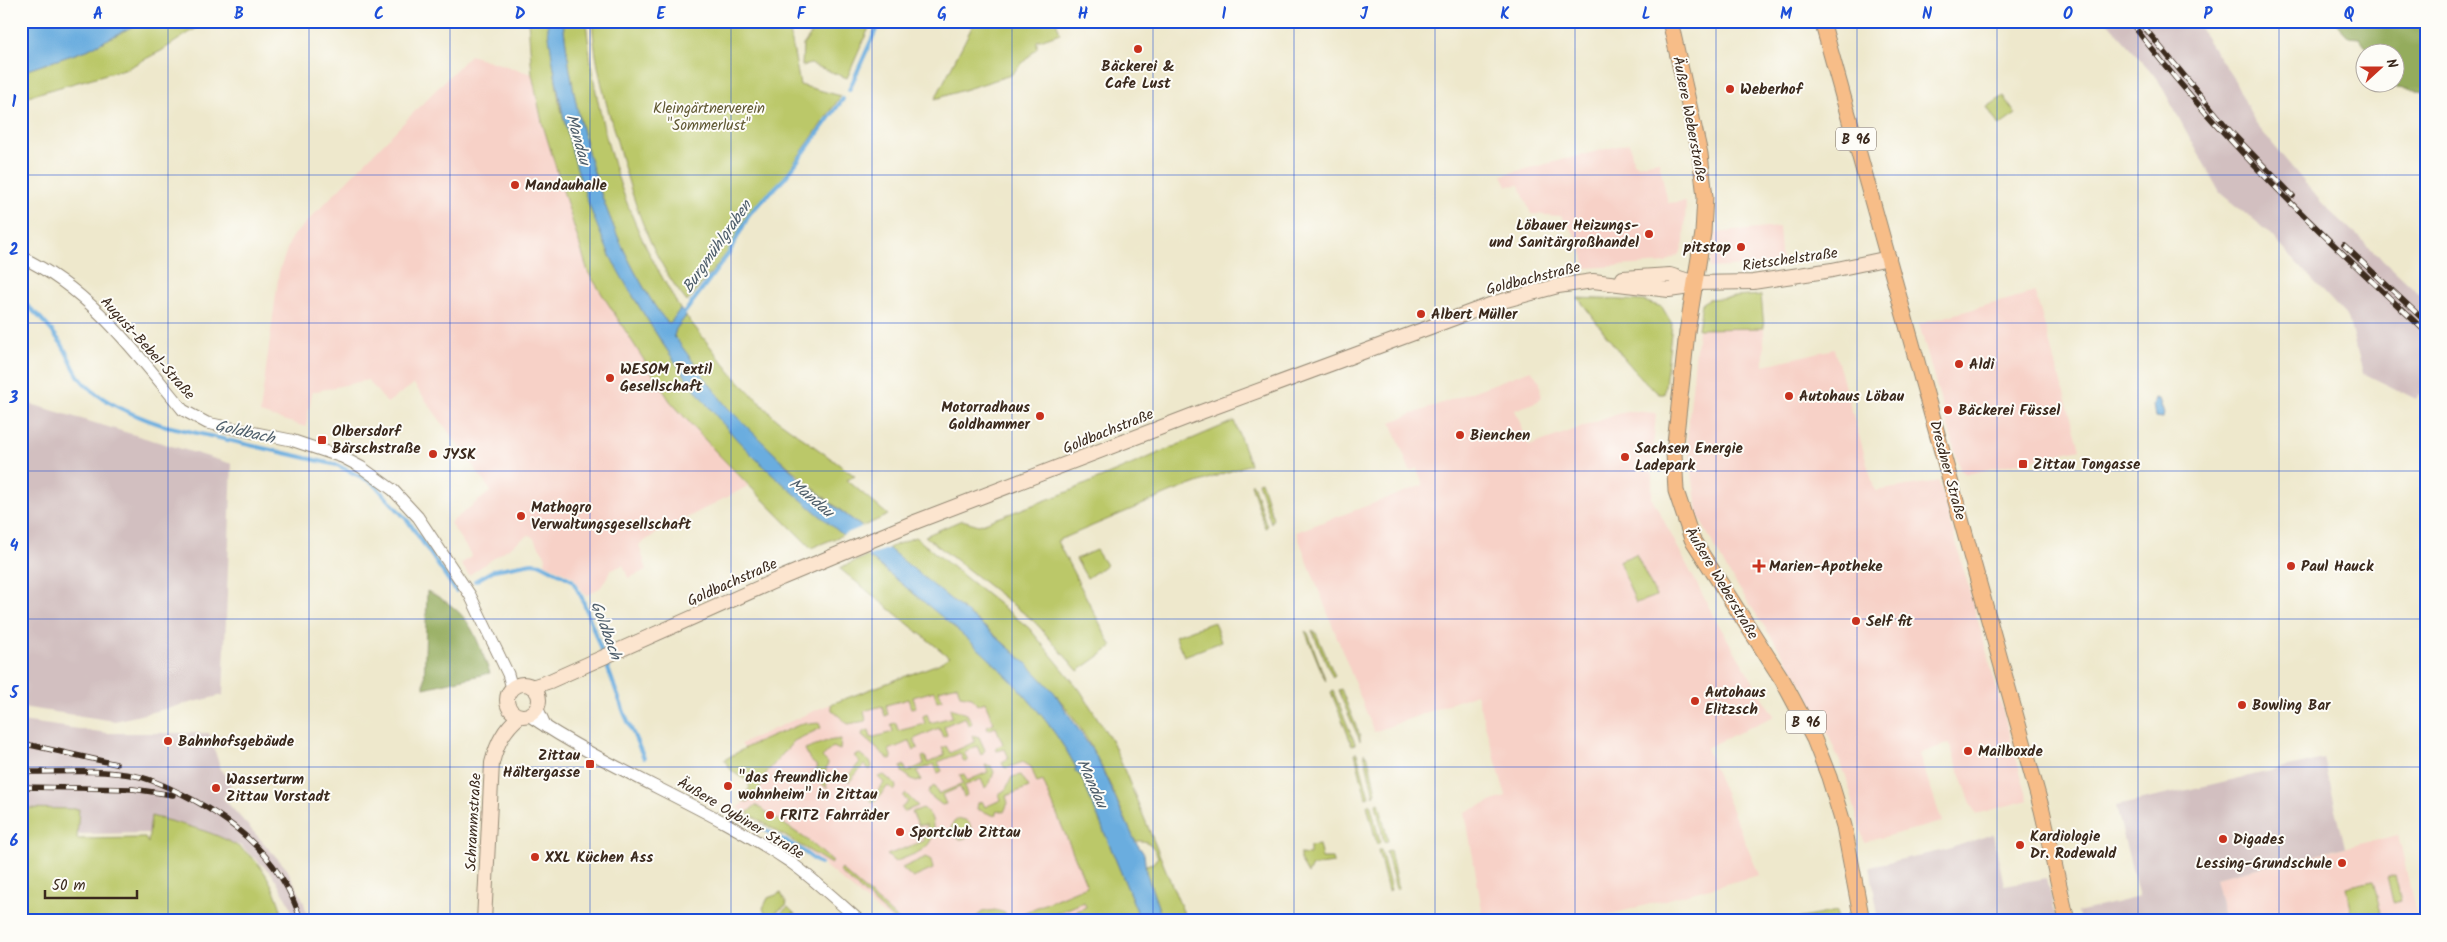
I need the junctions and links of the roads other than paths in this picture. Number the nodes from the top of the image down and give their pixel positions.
1 (1670, 21) edge
2 (1822, 21) edge
3 (21, 257) edge
4 (1889, 258) junction
5 (1695, 283) junction
6 (524, 696) junction
7 (507, 727) junction
8 (484, 921) edge
9 (860, 921) edge
10 (1862, 921) edge
11 (2067, 921) edge

1 - 5 main road, Äußere Weberstraße / B 96
2 - 4 main road, Dresdner Straße / B 96
3 - 6 street, August-Bebel-Straße
4 - 5 main road, Rietschelstraße
4 - 11 main road, Dresdner Straße / B 96
5 - 6 main road, Goldbachstraße
5 - 10 main road, Äußere Weberstraße / B 96
6 - 7 main road, Schrammstraße
6 - 7 main road, Schrammstraße
6 - 9 street, Äußere Oybiner Straße
7 - 8 main road, Schrammstraße

